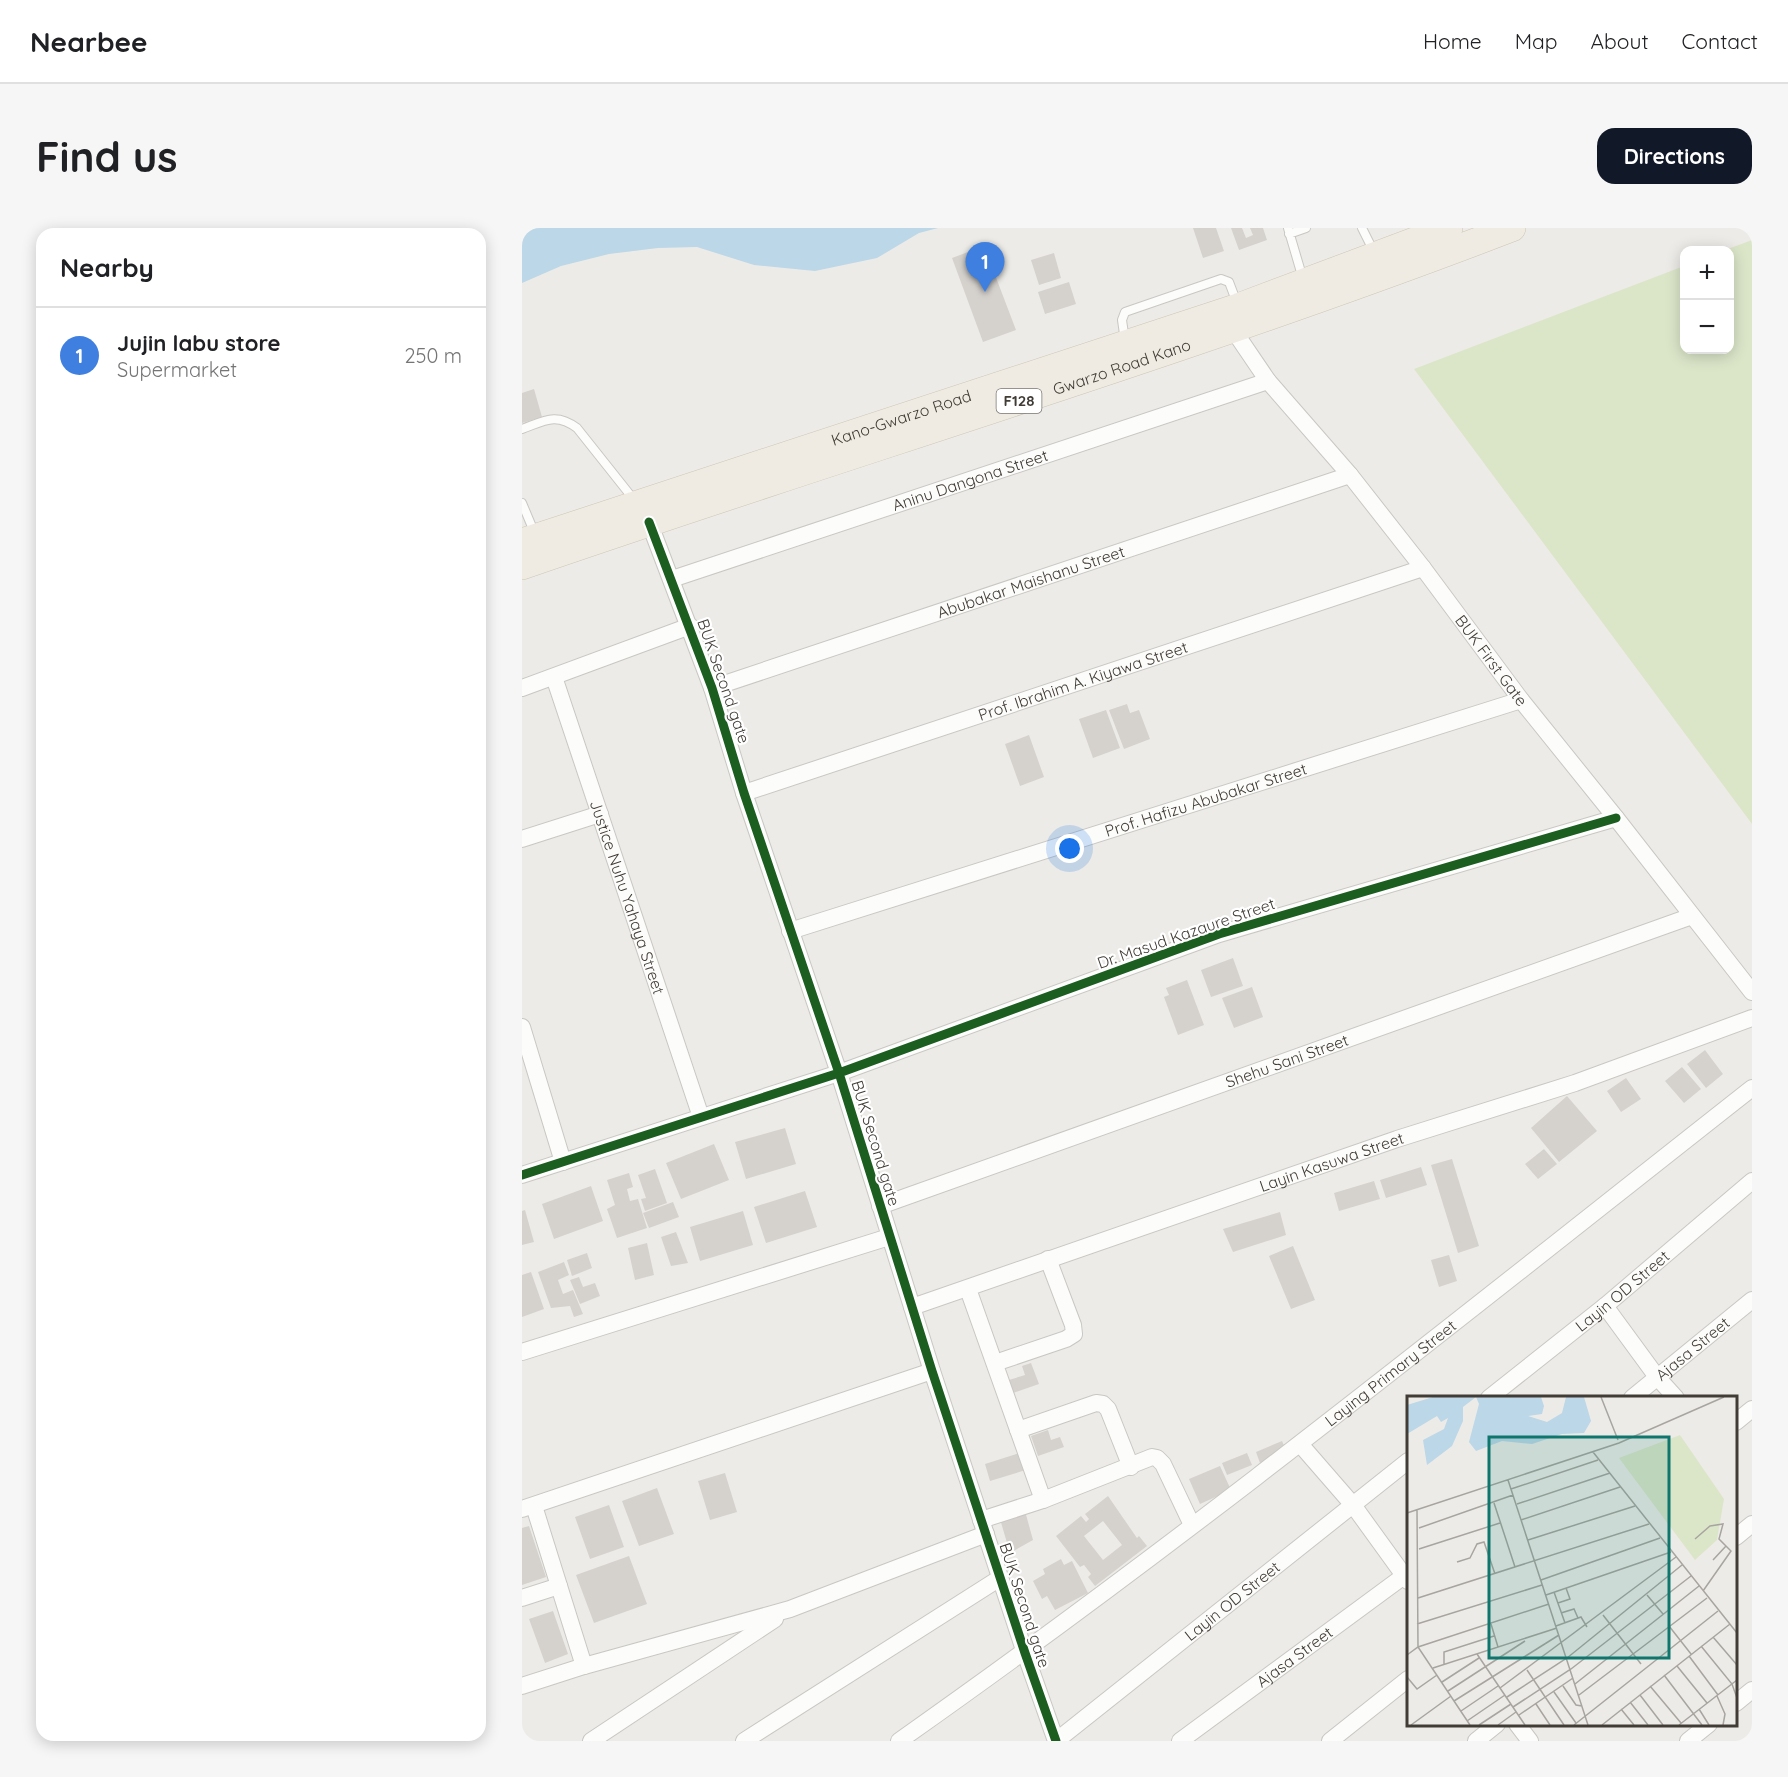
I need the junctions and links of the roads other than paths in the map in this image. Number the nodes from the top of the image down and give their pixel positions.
1 (1306, 228) edge
2 (1362, 228) edge
3 (1449, 228) edge
4 (1512, 228) edge
5 (1289, 231) edge
6 (1400, 237) edge
7 (1376, 256) junction
8 (1304, 282) junction
9 (1235, 317) junction
10 (1268, 381) junction
11 (522, 429) edge
12 (1350, 475) junction
13 (522, 503) edge
14 (644, 513) junction
15 (529, 540) edge
16 (522, 566) edge
17 (1423, 568) junction
18 (672, 579) junction
19 (690, 626) junction
20 (554, 677) junction
21 (522, 688) edge
22 (712, 688) junction
23 (1521, 700) junction
24 (744, 793) junction
25 (600, 814) junction
26 (1616, 818) junction
27 (522, 839) edge
28 (1692, 916) junction
29 (790, 931) junction
30 (1752, 992) edge
31 (1752, 1018) edge
32 (522, 1027) edge
33 (839, 1073) junction
34 (1752, 1088) edge
35 (701, 1117) junction
36 (563, 1162) junction
37 (522, 1175) edge
38 (1752, 1181) edge
39 (880, 1206) junction
40 (889, 1237) junction
41 (1048, 1259) junction
42 (969, 1289) junction
43 (1752, 1300) edge
44 (1605, 1306) junction
45 (912, 1307) junction
46 (522, 1352) edge
47 (995, 1363) junction
48 (932, 1371) junction
49 (1658, 1377) junction
50 (1492, 1396) edge
51 (1634, 1396) edge
52 (1674, 1396) edge
53 (1752, 1409) edge
54 (1737, 1421) edge
55 (1018, 1430) junction
56 (1300, 1444) junction
57 (1407, 1462) edge
58 (1131, 1467) junction
59 (1043, 1500) junction
60 (1353, 1505) junction
61 (528, 1507) edge
62 (1752, 1524) edge
63 (1192, 1525) junction
64 (984, 1527) junction
65 (1737, 1536) edge
66 (1407, 1577) edge
67 (1000, 1578) junction
68 (559, 1586) junction
69 (522, 1598) edge
70 (790, 1609) junction
71 (1025, 1653) junction
72 (584, 1666) junction
73 (1407, 1680) edge
74 (522, 1686) edge
75 (1752, 1690) edge
76 (1737, 1702) edge
77 (1496, 1726) edge
78 (1518, 1726) edge
79 (1708, 1726) edge
80 (591, 1741) edge
81 (744, 1741) edge
82 (899, 1741) edge
83 (1056, 1741) edge
84 (1180, 1741) edge
85 (1330, 1741) edge
86 (1476, 1741) edge
87 (1530, 1741) edge
88 (1688, 1741) edge

1 - 5 lane
2 - 7 lane
3 - 6 main road, Kano-Gwarzo Road / F128
4 - 9 main road, Gwarzo Road Kano / F128
5 - 8 lane
6 - 7 main road, Kano-Gwarzo Road / F128
7 - 8 main road, Kano-Gwarzo Road / F128
8 - 9 main road, Kano-Gwarzo Road / F128
9 - 10 street, BUK First Gate
9 - 14 main road, Kano-Gwarzo Road / F128
9 - 14 main road, Gwarzo Road Kano / F128
10 - 12 street, BUK First Gate
10 - 18 street, Aninu Dangona Street
11 - 14 lane
12 - 17 street, BUK First Gate
12 - 22 street, Abubakar Maishanu Street
13 - 15 lane
14 - 15 main road, Kano-Gwarzo Road / F128
14 - 16 main road, Gwarzo Road Kano / F128
14 - 18 street, BUK Second gate
17 - 23 street, BUK First Gate
17 - 24 street, Prof. Ibrahim A. Kiyawa Street
18 - 19 street, BUK Second gate
19 - 20 street
19 - 22 street, BUK Second gate
20 - 21 street
20 - 25 street, Justice Nuhu Yahaya Street
22 - 24 street, BUK Second gate
23 - 26 street, BUK First Gate
23 - 29 street, Prof. Hafizu Abubakar Street
24 - 29 street, BUK Second gate
25 - 27 street
25 - 35 street, Justice Nuhu Yahaya Street
26 - 28 street, BUK First Gate
26 - 33 street, Dr. Masud Kazaure Street
28 - 30 street, BUK First Gate
28 - 39 street, Shehu Sani Street
29 - 33 street, BUK Second gate
31 - 41 street, Layin Kasuwa Street
32 - 36 street
33 - 35 street, Dr. Masud Kazaure Street
33 - 39 street, BUK Second gate
34 - 56 street, Laying Primary Street
35 - 36 street, Dr. Masud Kazaure Street
36 - 37 street, Dr. Masud Kazaure Street
38 - 44 street, Layin OD Street
39 - 40 street, BUK Second gate
40 - 45 street, BUK Second gate
40 - 46 street
41 - 42 street, Layin Kasuwa Street
41 - 47 street
42 - 45 street, Layin Kasuwa Street
42 - 47 street
43 - 49 street, Ajasa Street
44 - 49 street
44 - 50 street, Layin OD Street
45 - 48 street, BUK Second gate
47 - 55 street
48 - 61 street
48 - 64 street, BUK Second gate
49 - 51 street, Ajasa Street
49 - 52 street
53 - 54 street
55 - 58 street
55 - 59 street
56 - 60 street
56 - 63 street, Laying Primary Street
57 - 60 street, Layin OD Street
58 - 59 street
58 - 63 street
59 - 64 street
60 - 66 street
60 - 83 street, Layin OD Street
61 - 68 street
62 - 65 street
63 - 71 street, Laying Primary Street
64 - 67 street, BUK Second gate
64 - 70 street
66 - 84 street, Ajasa Street
67 - 71 street, BUK Second gate
67 - 81 street
68 - 69 street
68 - 72 street
70 - 72 street
70 - 80 street
71 - 82 street, Laying Primary Street
71 - 83 street, BUK Second gate
72 - 74 street
73 - 85 street
75 - 76 street
77 - 86 street
78 - 87 street
79 - 88 street

